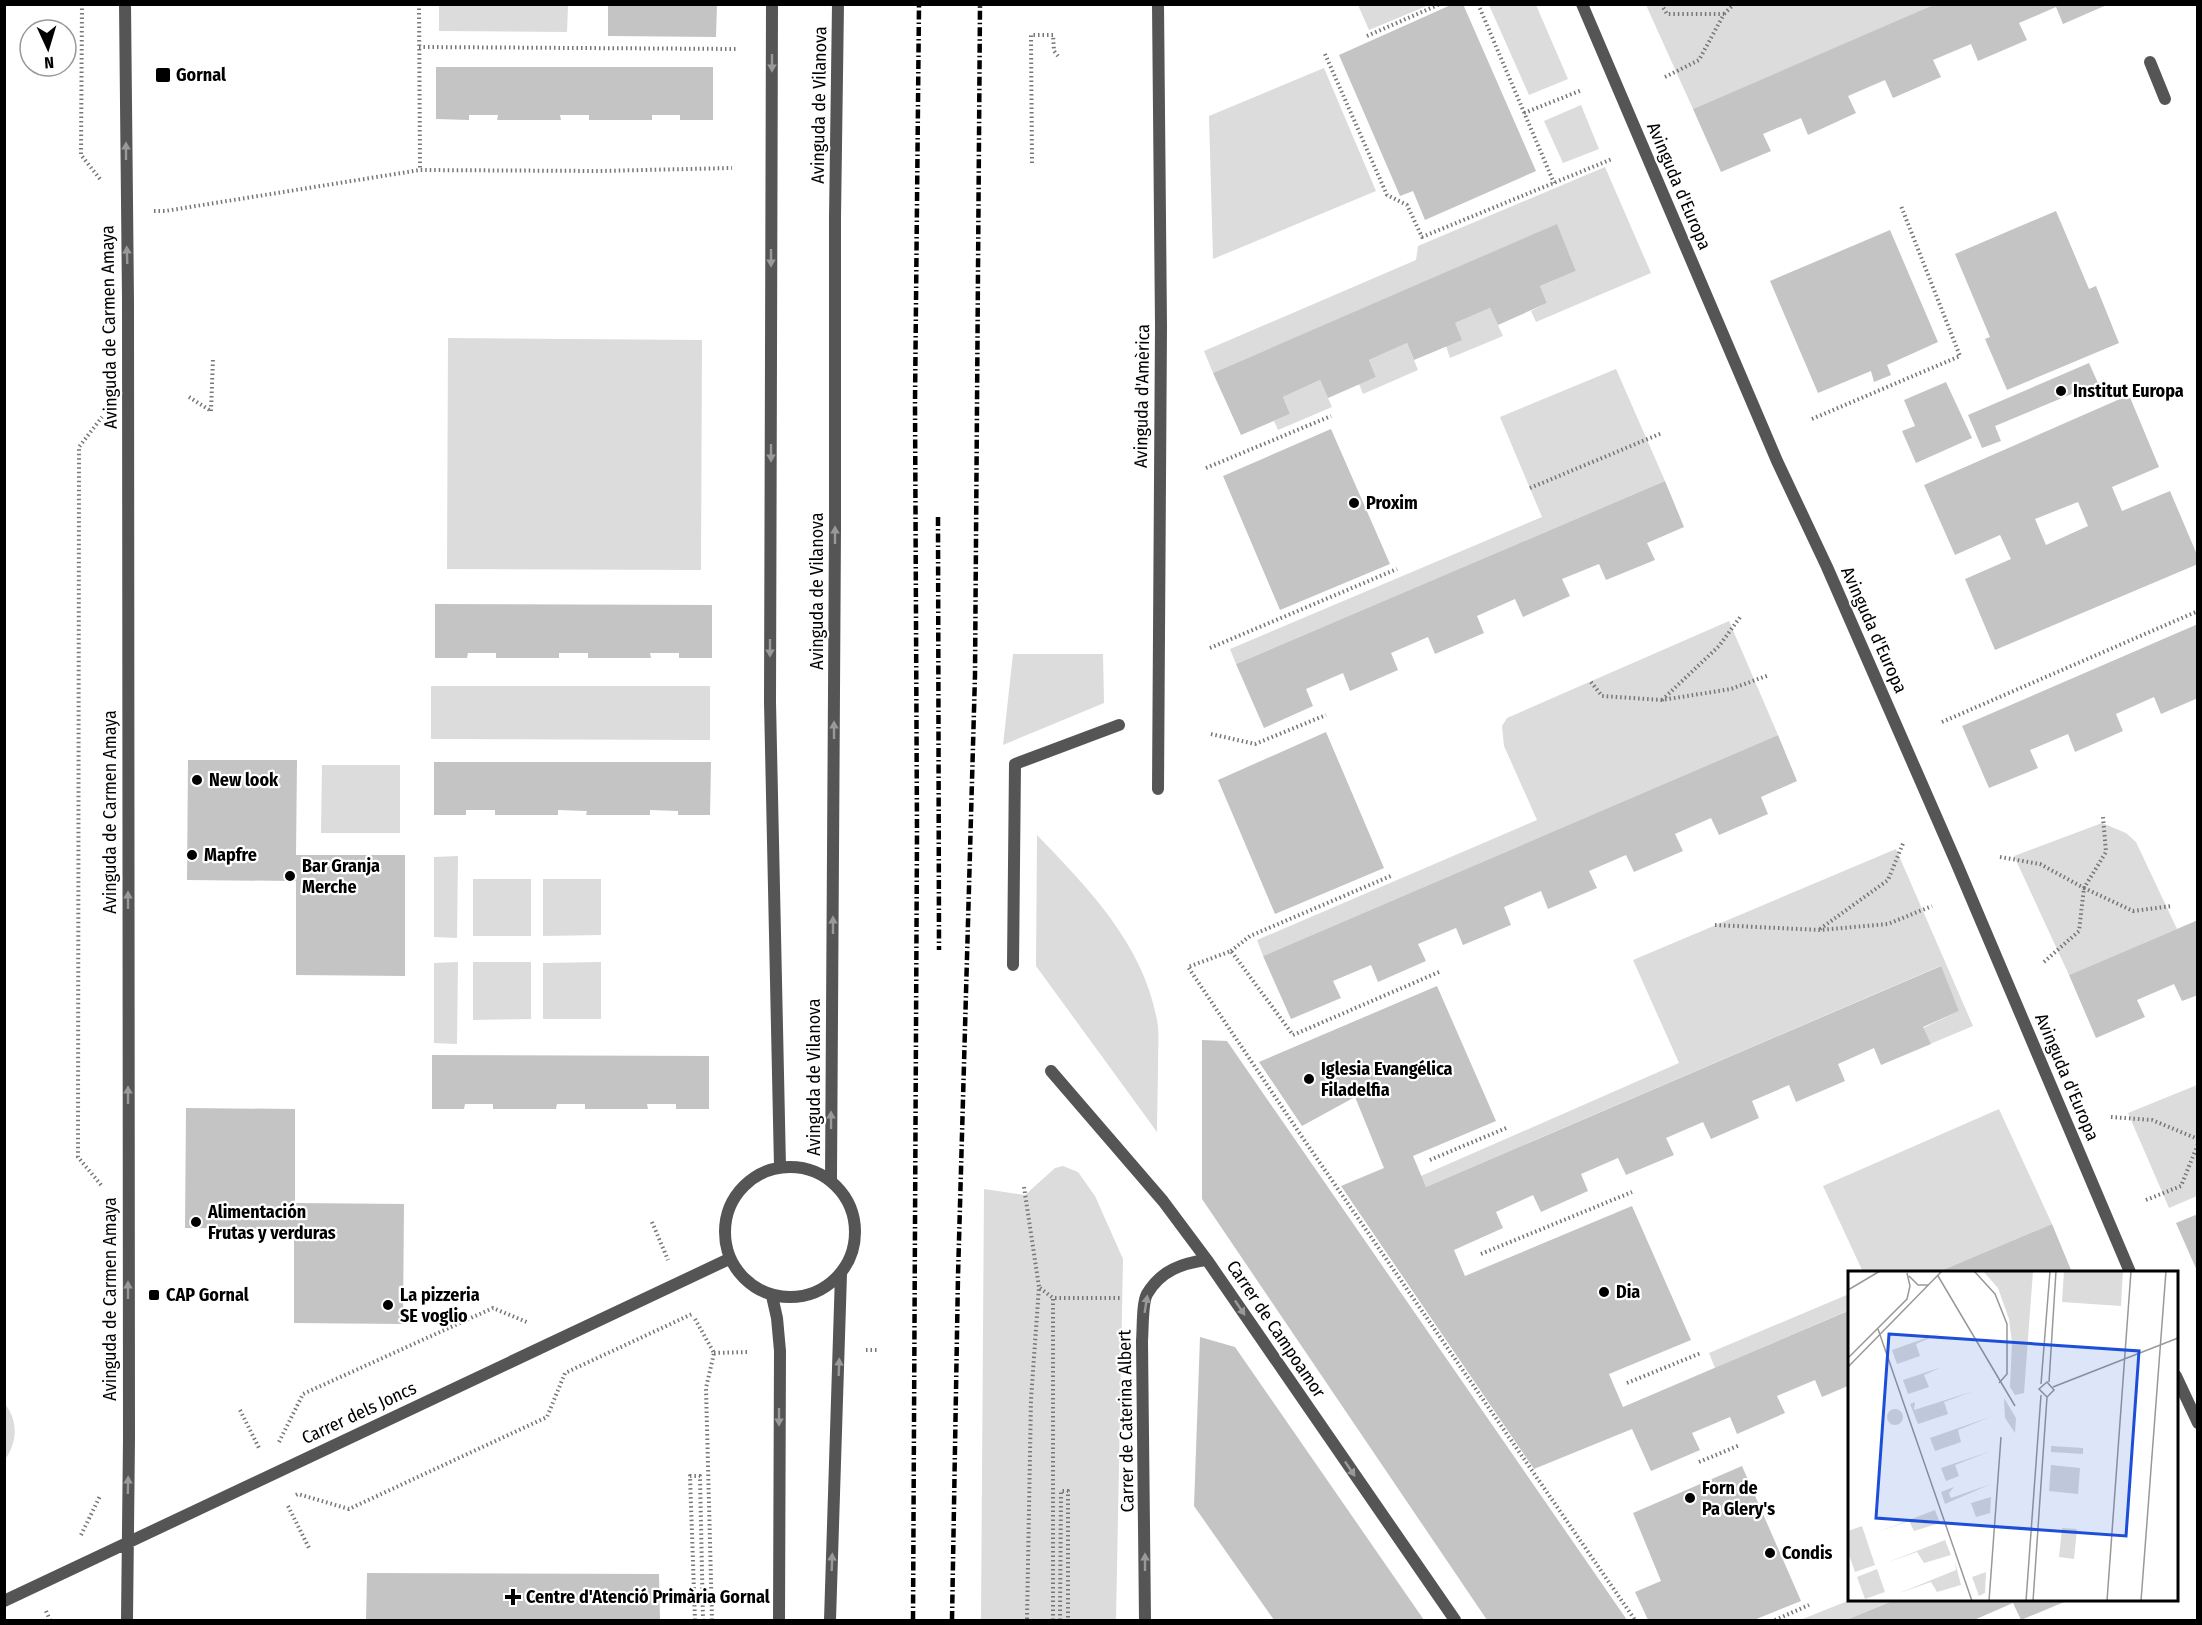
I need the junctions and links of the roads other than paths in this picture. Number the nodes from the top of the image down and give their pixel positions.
1 (125, 4) edge
2 (772, 4) edge
3 (838, 4) edge
4 (1158, 4) edge
5 (1582, 4) edge
6 (2150, 62) dead end
7 (2165, 99) dead end
8 (1119, 725) dead end
9 (1158, 789) dead end
10 (1013, 965) dead end
11 (1051, 1071) dead end
12 (780, 1167) junction
13 (831, 1179) junction
14 (729, 1259) junction
15 (1207, 1260) junction
16 (2130, 1271) edge
17 (841, 1274) junction
18 (772, 1296) junction
19 (2178, 1380) edge
20 (2198, 1424) edge
21 (126, 1544) junction
22 (4, 1601) edge
23 (127, 1620) edge
24 (778, 1620) edge
25 (830, 1620) edge
26 (1145, 1620) edge
27 (1455, 1620) edge

21 -> 1 street, Avinguda de Carmen Amaya
2 -> 12 street, Avinguda de Vilanova
13 -> 3 street, Avinguda de Vilanova
4 - 9 street, Avinguda d'Amèrica
5 - 16 street, Avinguda d'Europa
6 - 7 street
8 - 10 street
11 - 15 street, Carrer de Campoamor
12 - 13 street, Avinguda de Vilanova
12 - 14 street, Avinguda de Vilanova
13 - 17 street, Avinguda de Vilanova
14 - 18 street
14 - 21 street, Carrer dels Joncs
26 -> 15 street, Carrer de Caterina Albert
15 -> 27 street, Carrer de Campoamor
17 - 18 street
25 -> 17 street, Avinguda de Vilanova
18 -> 24 street
19 - 20 street
21 - 22 street, Carrer dels Joncs
21 - 23 street, Avinguda de Carmen Amaya

